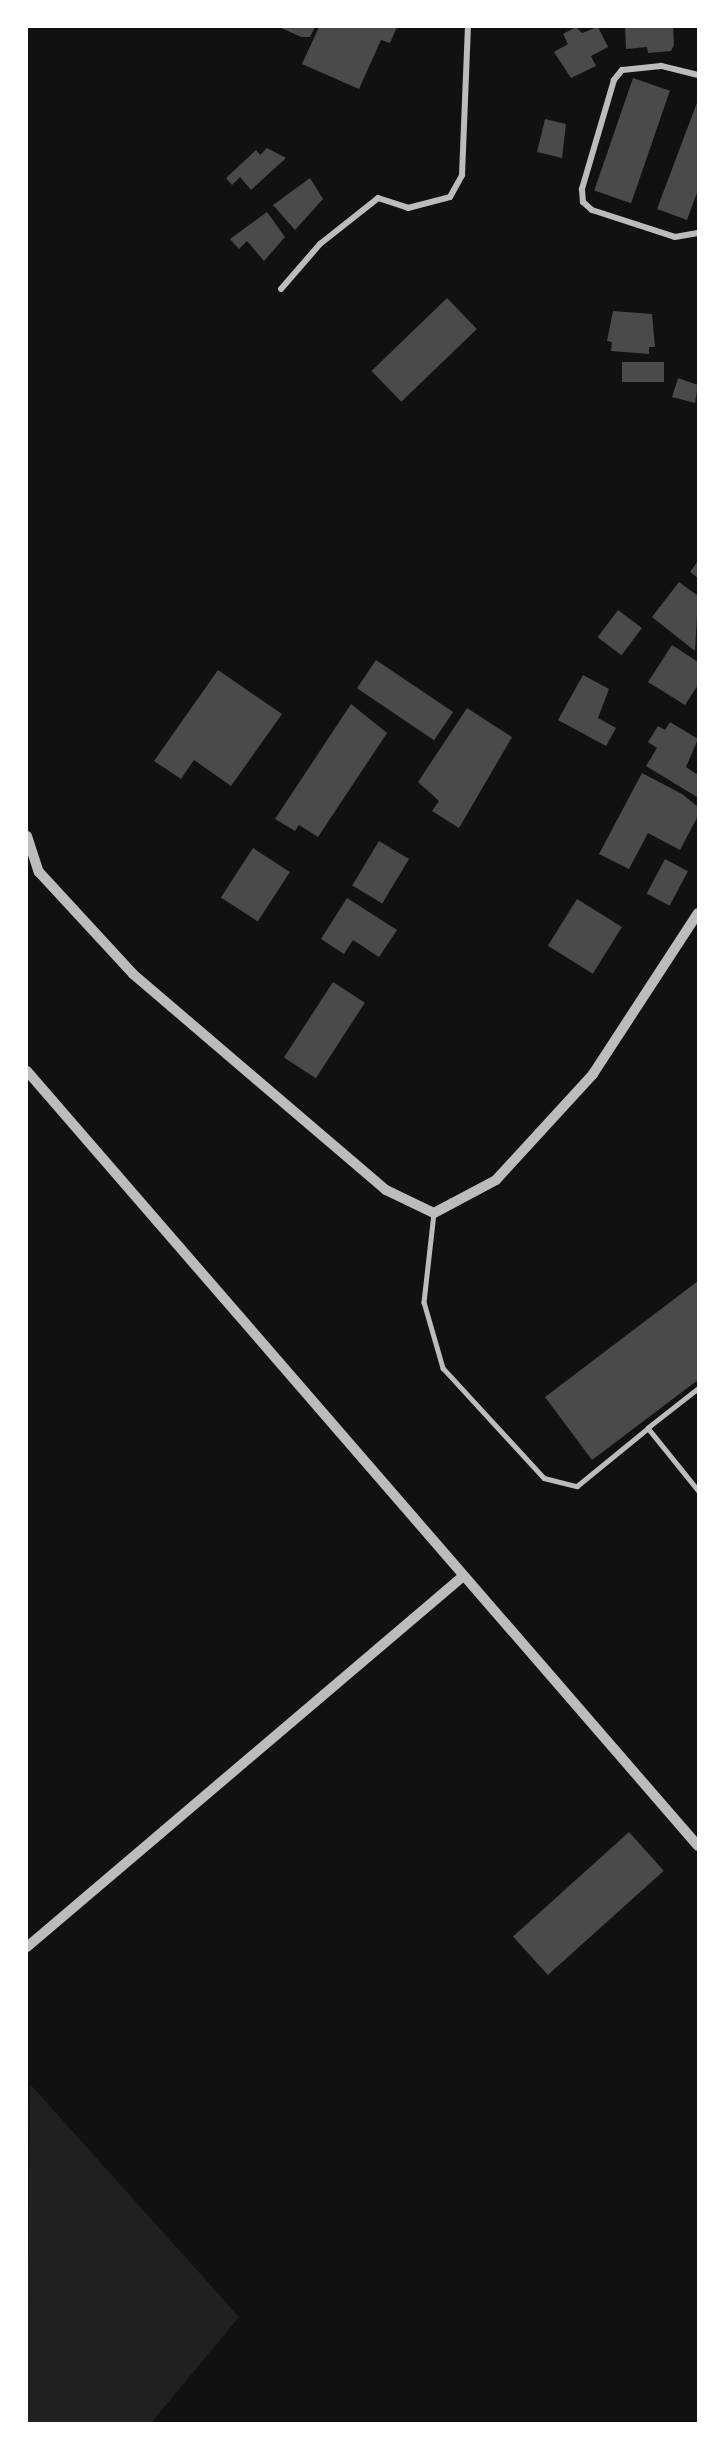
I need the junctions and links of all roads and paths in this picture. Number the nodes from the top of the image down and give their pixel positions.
1 (468, 27) edge
2 (698, 75) edge
3 (698, 233) edge
4 (281, 289) dead end
5 (27, 836) edge
6 (698, 913) edge
7 (27, 1071) edge
8 (434, 1213) junction
9 (698, 1389) edge
10 (648, 1428) junction
11 (698, 1490) edge
12 (462, 1577) junction
13 (698, 1846) edge
14 (27, 1947) edge

1 - 4 street
2 - 3 street
5 - 8 street
6 - 8 street
7 - 12 street
8 - 10 lane
9 - 10 lane
10 - 11 lane
12 - 13 street
12 - 14 street

